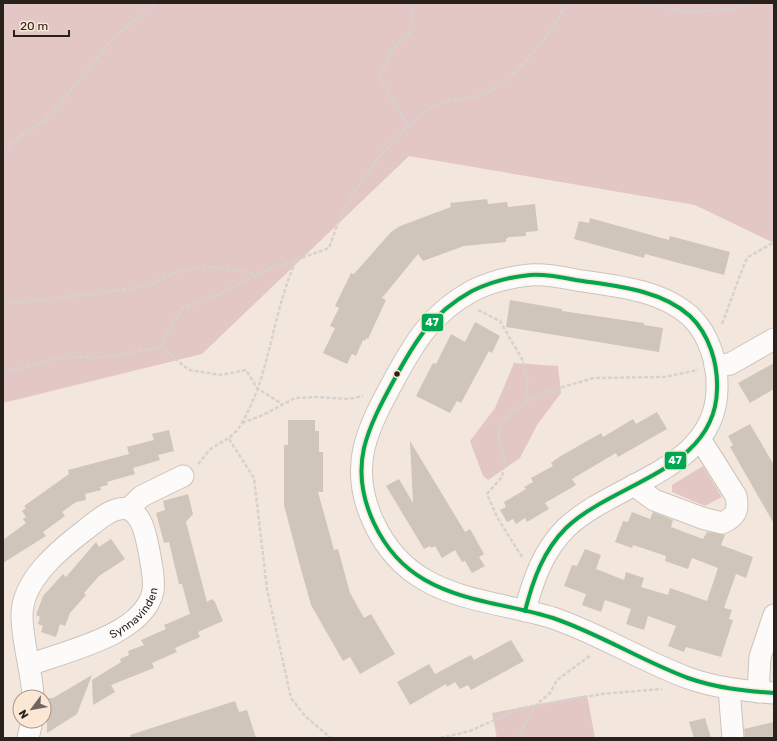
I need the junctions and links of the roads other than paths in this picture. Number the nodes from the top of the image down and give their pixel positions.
1 (774, 340) edge
2 (715, 366) junction
3 (700, 439) junction
4 (183, 476) road end
5 (634, 485) junction
6 (128, 509) junction
7 (525, 611) junction
8 (774, 615) edge
9 (29, 665) junction
10 (32, 689) edge
11 (729, 689) junction
12 (766, 692) edge
13 (733, 738) edge

1 - 2 street
2 - 3 street
2 - 7 street
3 - 5 street
3 - 5 street
4 - 6 street
5 - 7 street
6 - 9 street
6 - 9 street, Synnavinden
7 - 11 street
8 - 12 street
9 - 10 street
11 - 12 street
11 - 13 street

